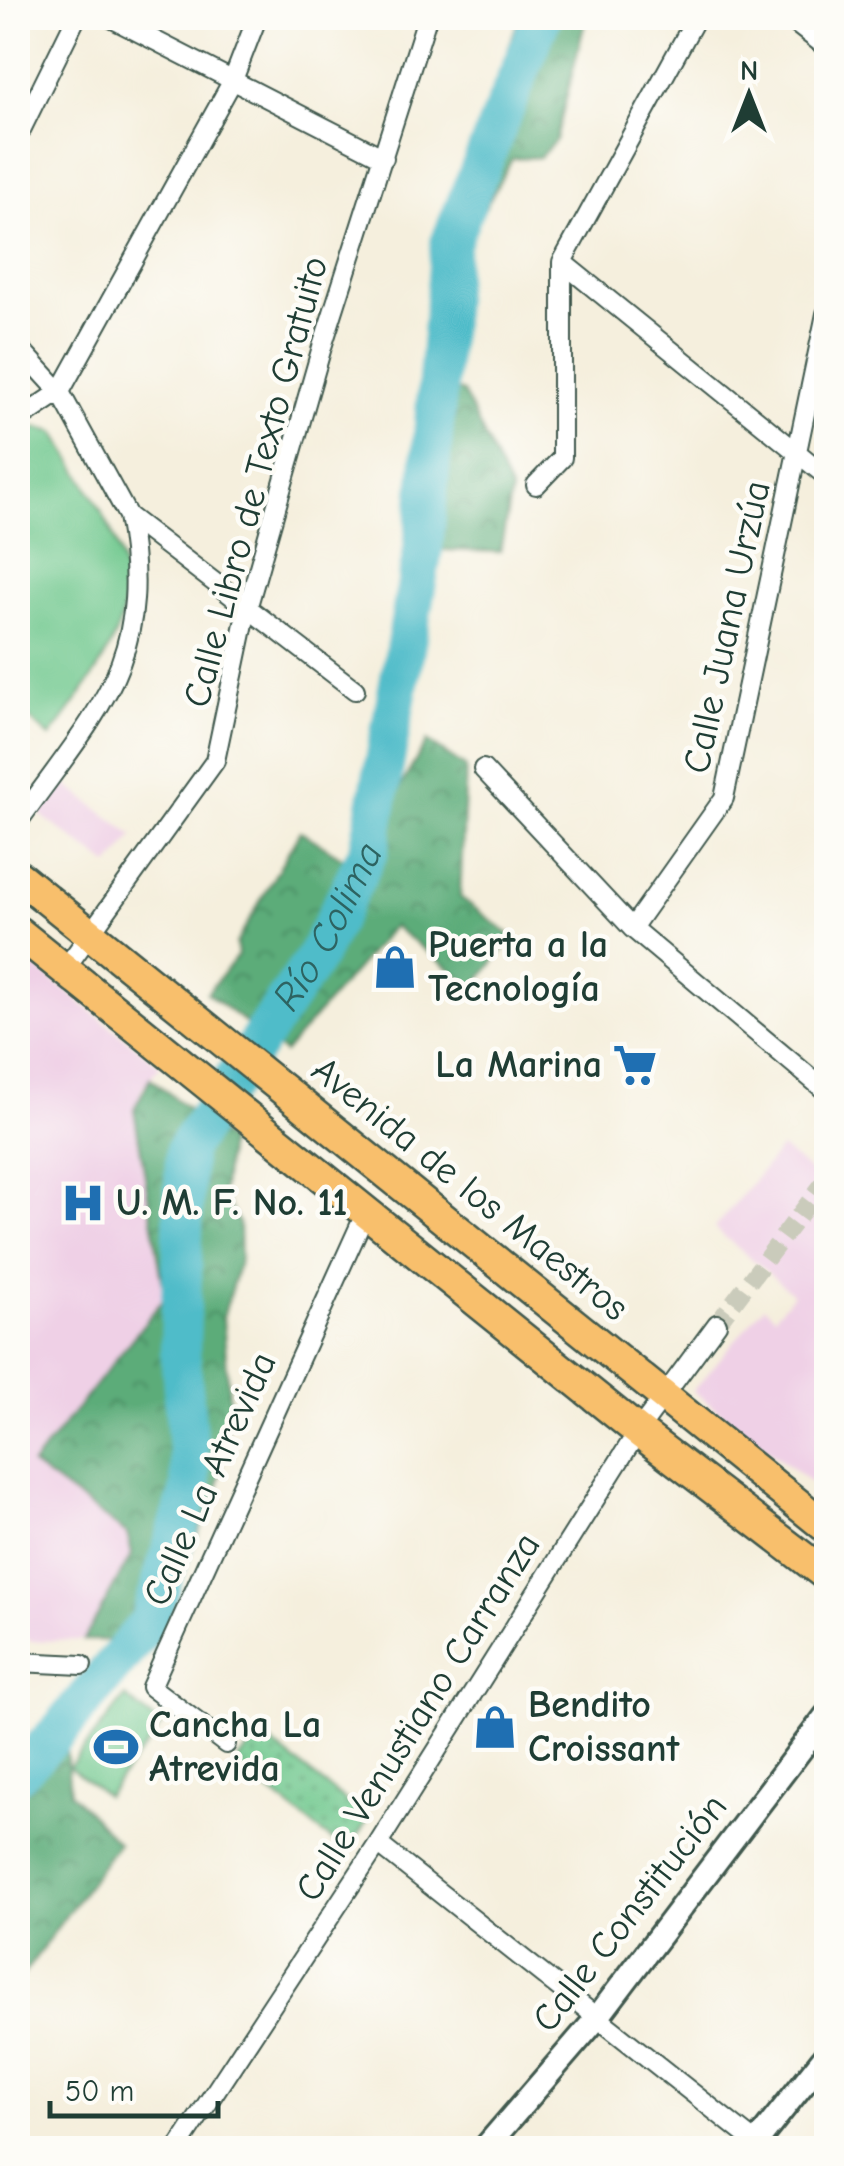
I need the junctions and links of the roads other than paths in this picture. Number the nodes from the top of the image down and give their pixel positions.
1 (76, 18) edge
2 (111, 18) edge
3 (257, 18) edge
4 (428, 18) edge
5 (696, 18) edge
6 (788, 18) edge
7 (826, 46) edge
8 (233, 80) junction
9 (18, 136) edge
10 (384, 158) junction
11 (562, 262) junction
12 (826, 314) edge
13 (18, 346) edge
14 (60, 392) junction
15 (18, 420) edge
16 (797, 452) junction
17 (826, 476) edge
18 (536, 485) dead end
19 (128, 516) junction
20 (247, 609) junction
21 (354, 690) dead end
22 (483, 769) dead end
23 (18, 822) edge
24 (18, 876) edge
25 (632, 928) junction
26 (18, 932) edge
27 (91, 936) junction
28 (64, 970) junction
29 (826, 1091) edge
30 (366, 1212) junction
31 (718, 1324) tunnel mouth
32 (663, 1396) junction
33 (638, 1430) junction
34 (826, 1527) edge
35 (826, 1575) edge
36 (18, 1662) edge
37 (82, 1665) dead end
38 (826, 1716) edge
39 (226, 1744) dead end
40 (378, 1844) junction
41 (597, 2018) junction
42 (826, 2055) edge
43 (757, 2147) edge
44 (178, 2148) edge
45 (485, 2148) edge

1 - 9 street
2 - 8 street
3 - 8 street
4 - 10 street, Calle Libro de Texto Gratuito
5 - 11 street
6 - 7 street
8 - 10 street
8 - 14 street
10 - 20 street, Calle Libro de Texto Gratuito
11 - 16 street
11 - 18 street
12 - 16 street, Calle Juana Urzúa
13 - 14 street
14 - 15 street
14 - 19 street
16 - 17 street
16 - 25 street, Calle Juana Urzúa
19 - 20 street
19 - 23 street
20 - 21 street
20 - 27 street, Calle Libro de Texto Gratuito
22 - 25 street
24 - 27 main road, Avenida de los Maestros
25 - 29 street
26 - 28 main road
27 - 28 street, Calle Libro de Texto Gratuito
27 - 32 main road, Avenida de los Maestros
28 - 30 main road
30 - 33 main road
30 - 39 street, Calle La Atrevida
31 - 32 street, Calle Venustiano Carranza
32 - 33 street, Calle Venustiano Carranza
32 - 34 main road, Avenida de los Maestros
33 - 35 main road
33 - 40 street, Calle Venustiano Carranza
36 - 37 street
38 - 41 street, Calle Constitución
40 - 41 street
40 - 44 street, Calle Venustiano Carranza
41 - 43 street
41 - 45 street, Calle Constitución
42 - 43 street

